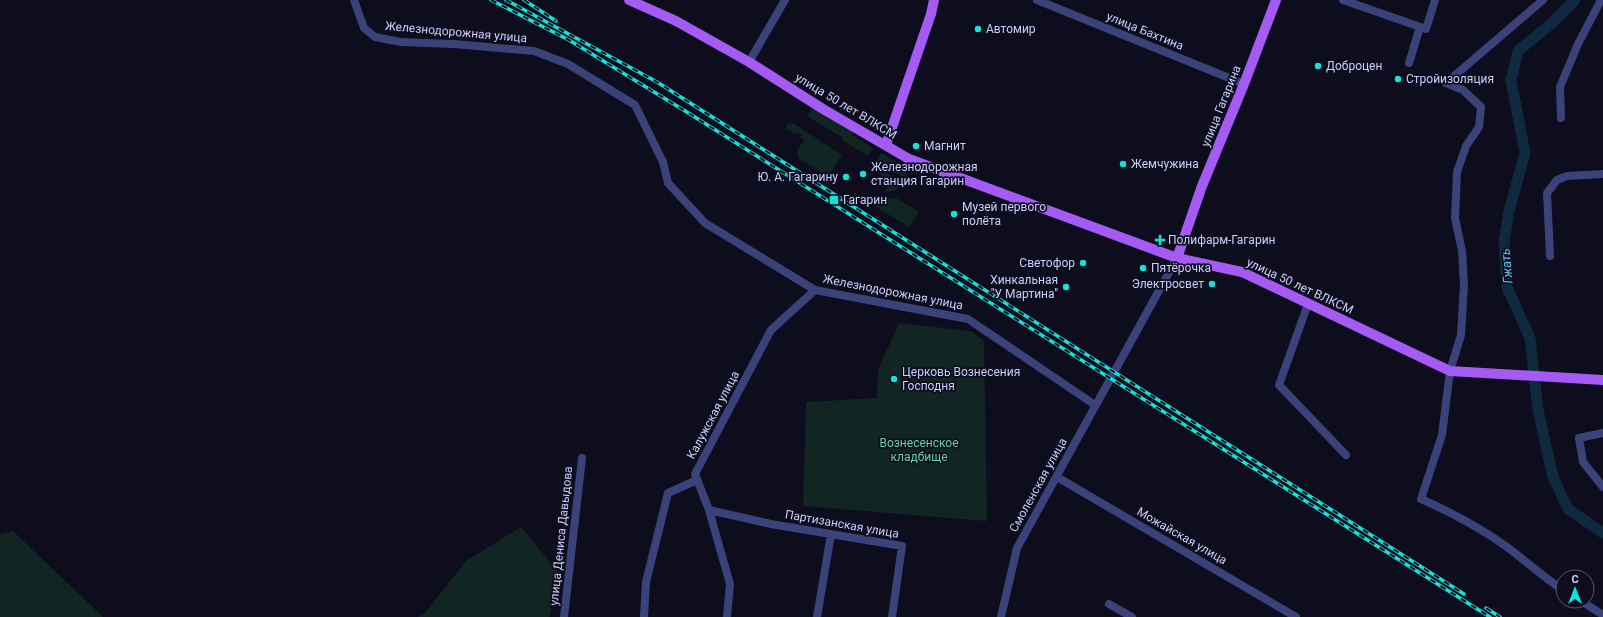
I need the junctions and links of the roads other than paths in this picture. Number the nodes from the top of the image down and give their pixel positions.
1 (354, 0) edge
2 (629, 0) edge
3 (785, 0) edge
4 (934, 0) edge
5 (1037, 0) edge
6 (1276, 0) edge
7 (1343, 0) edge
8 (1435, 0) edge
9 (1543, 0) edge
10 (1601, 0) edge
11 (1420, 27) junction
12 (749, 62) junction
13 (1409, 63) dead end
14 (1244, 84) junction
15 (1561, 118) dead end
16 (886, 145) junction
17 (1603, 174) edge
18 (1550, 256) dead end
19 (1177, 258) junction
20 (815, 290) junction
21 (1308, 304) junction
22 (1114, 371) joint
23 (1450, 372) junction
24 (1603, 380) edge
25 (1095, 405) junction
26 (1603, 433) edge
27 (1346, 455) dead end
28 (582, 458) dead end
29 (1057, 477) junction
30 (697, 480) junction
31 (1603, 486) edge
32 (709, 510) junction
33 (830, 534) junction
34 (1555, 585) edge
35 (1109, 604) dead end
36 (1594, 609) edge
37 (1287, 615) edge
38 (1603, 615) edge
39 (564, 617) edge
40 (644, 617) edge
41 (727, 617) edge
42 (817, 617) edge
43 (892, 617) edge
44 (1002, 617) edge
45 (1132, 617) edge
46 (1296, 617) edge

1 - 20 street, Железнодорожная улица
2 - 12 main road, улица 50 лет ВЛКСМ
3 - 12 street
4 - 16 main road
5 - 14 street, улица Бахтина
6 - 14 main road, улица Гагарина
7 - 11 street
8 - 11 street
9 - 23 street
10 - 15 street
11 - 13 street
12 - 16 main road, улица 50 лет ВЛКСМ
14 - 19 main road, улица Гагарина
16 - 19 main road, улица 50 лет ВЛКСМ
17 - 18 street
19 - 21 main road, улица 50 лет ВЛКСМ
19 - 22 street, улица Гагарина
20 - 25 street, Железнодорожная улица
20 - 30 street, Калужская улица
21 - 23 main road, улица 50 лет ВЛКСМ
21 - 27 street
22 - 25 street, Смоленская улица
23 - 24 main road, улица 50 лет ВЛКСМ
23 - 34 street
25 - 29 street, Смоленская улица
26 - 31 street
28 - 39 street, улица Дениса Давыдова
29 - 37 street, Можайская улица
29 - 44 street, Смоленская улица
30 - 32 street
30 - 40 street
32 - 33 street, Партизанская улица
32 - 41 street
33 - 42 street
33 - 43 street, Партизанская улица
35 - 45 street
36 - 38 street
37 - 46 street, Можайская улица

